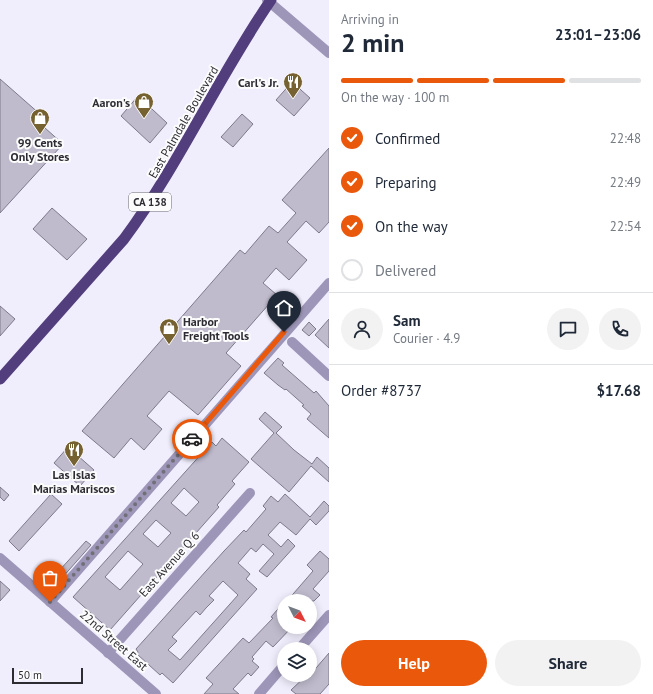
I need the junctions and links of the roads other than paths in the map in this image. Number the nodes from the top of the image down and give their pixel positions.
1 (269, 1) edge
2 (329, 53) edge
3 (329, 283) edge
4 (292, 342) dead end
5 (329, 376) edge
6 (0, 379) edge
7 (250, 493) dead end
8 (0, 558) edge
9 (50, 602) junction
10 (329, 615) edge
11 (304, 642) edge
12 (108, 653) junction
13 (277, 673) edge
14 (156, 694) edge
15 (258, 694) edge

1 - 2 street
1 - 6 highway, East Palmdale Boulevard / CA 138
3 - 9 street
4 - 5 street
7 - 12 street, East Avenue Q 6
8 - 9 street, 22nd Street East
9 - 12 street, 22nd Street East
10 - 11 street
12 - 14 street, 22nd Street East
13 - 15 street

